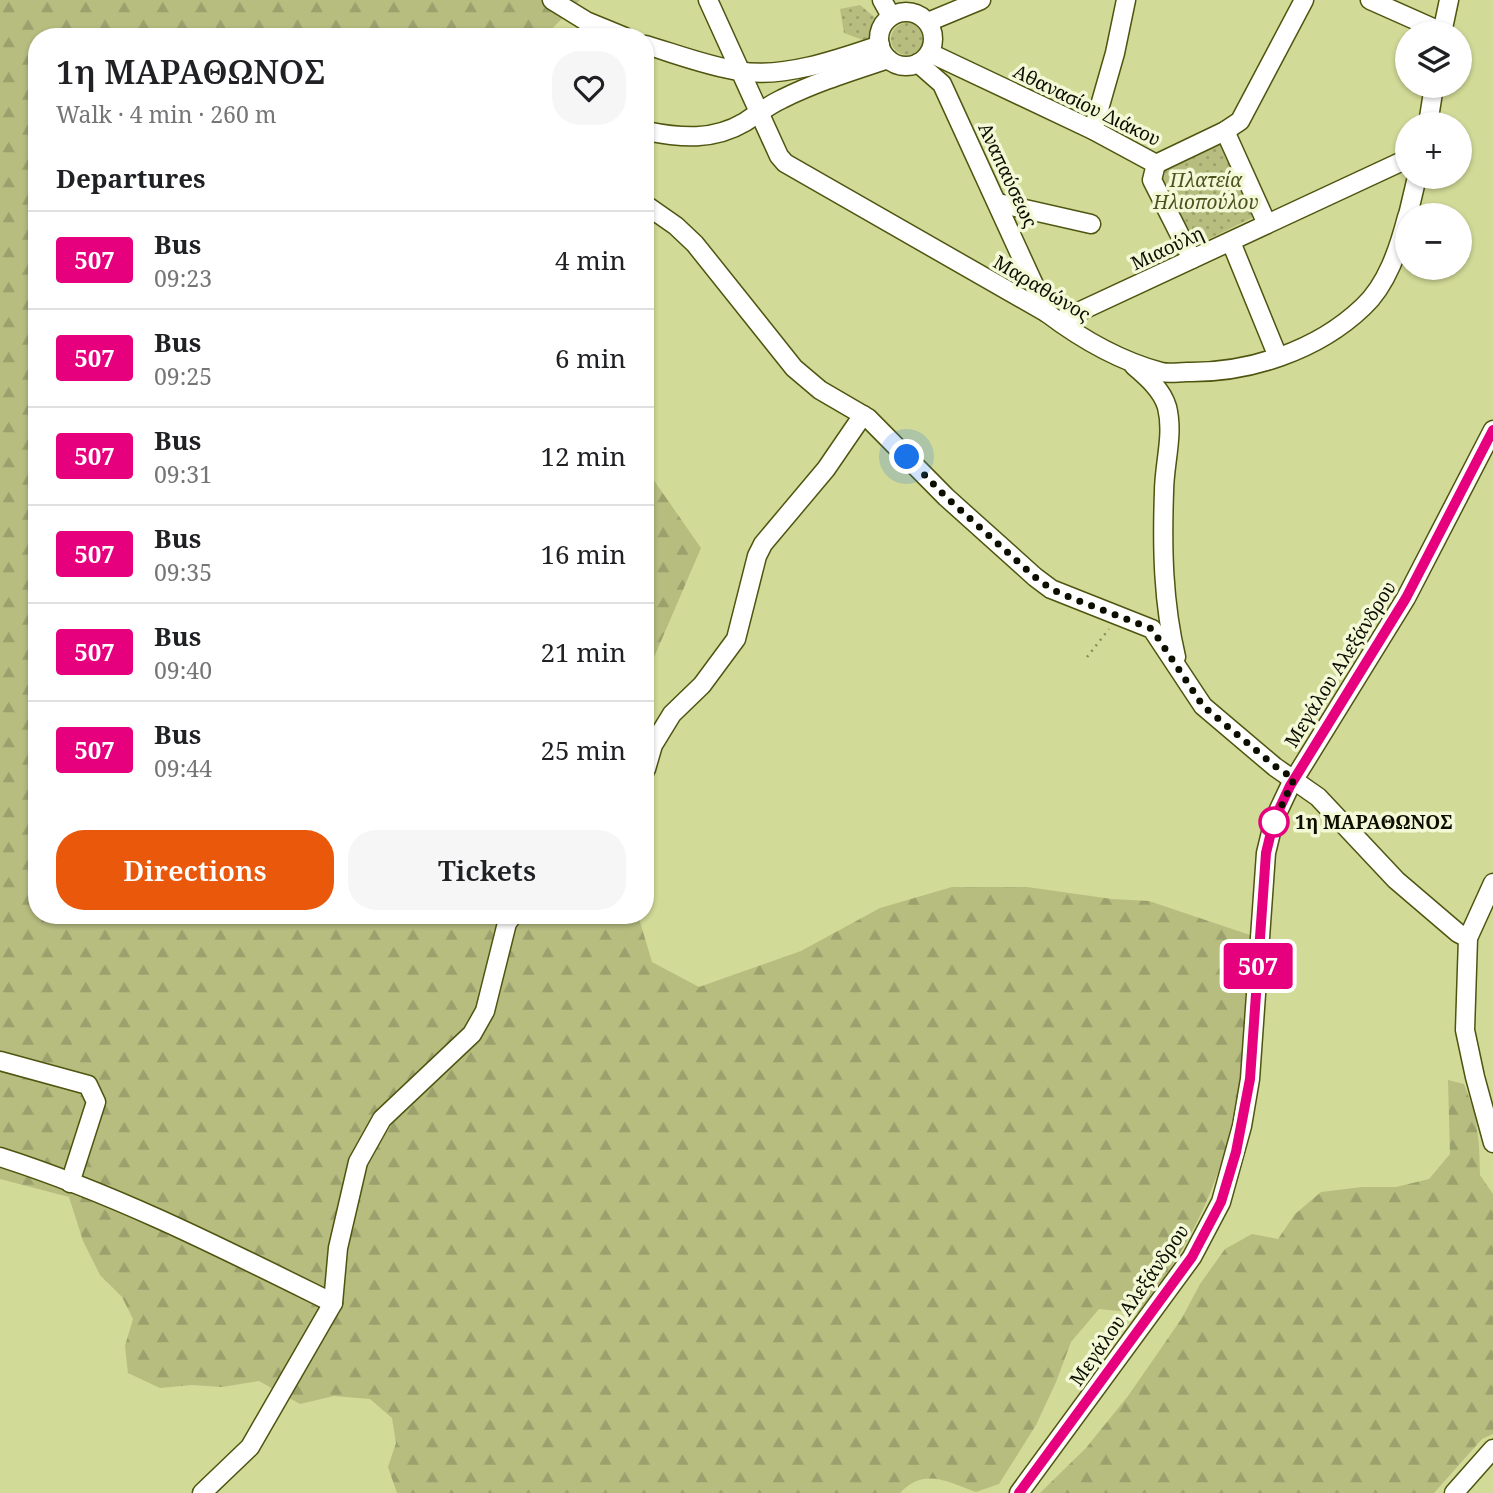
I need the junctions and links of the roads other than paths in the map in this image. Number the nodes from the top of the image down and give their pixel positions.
1 (552, 0) edge
2 (708, 0) edge
3 (882, 0) edge
4 (981, 0) edge
5 (1126, 0) edge
6 (1304, 0) edge
7 (1370, 0) edge
8 (1449, 0) edge
9 (891, 16) junction
10 (1417, 21) edge
11 (1444, 21) edge
12 (928, 22) junction
13 (603, 28) edge
14 (654, 48) edge
15 (884, 52) junction
16 (924, 58) junction
17 (957, 66) junction
18 (741, 72) junction
19 (942, 84) junction
20 (761, 112) junction
21 (1093, 130) junction
22 (1225, 131) junction
23 (654, 132) edge
24 (1156, 164) junction
25 (1395, 165) edge
26 (998, 203) junction
27 (654, 211) edge
28 (1091, 224) dead end
29 (1267, 224) junction
30 (1231, 242) junction
31 (1395, 254) edge
32 (1192, 259) junction
33 (1053, 317) junction
34 (1278, 357) junction
35 (1126, 359) junction
36 (863, 415) junction
37 (1493, 430) edge
38 (1180, 672) junction
39 (654, 743) edge
40 (1294, 779) junction
41 (1493, 883) edge
42 (507, 924) edge
43 (1468, 938) junction
44 (0, 1061) edge
45 (1493, 1143) edge
46 (0, 1157) edge
47 (70, 1183) junction
48 (333, 1303) junction
49 (1493, 1449) edge
50 (202, 1493) edge
51 (1019, 1493) edge
52 (1454, 1493) edge

1 - 13 street
2 - 18 street, Μαραθώνος
3 - 9 street
4 - 12 street
5 - 21 street
6 - 22 street
7 - 10 street
8 - 11 street
9 - 12 street
9 - 15 street
12 - 16 street
14 - 18 street
15 - 16 street
15 - 18 street
15 - 20 street
16 - 17 street, Αθανασίου Διάκου
16 - 19 street, Αναπαύσεως
17 - 19 street
17 - 21 street, Αθανασίου Διάκου
18 - 20 street, Μαραθώνος
19 - 26 street, Αναπαύσεως
20 - 23 street
20 - 33 street, Μαραθώνος
21 - 24 street, Αθανασίου Διάκου
22 - 24 street, Αθανασίου Διάκου
22 - 29 street
24 - 32 street
25 - 29 street, Μιαούλη
26 - 28 street
26 - 33 street, Αναπαύσεως
27 - 36 street
29 - 30 street, Μιαούλη
30 - 32 street, Μιαούλη
30 - 34 street
31 - 34 street, Μαραθώνος
32 - 33 street, Μιαούλη
33 - 35 street, Μαραθώνος
34 - 35 street, Μαραθώνος
35 - 38 street
36 - 38 street
36 - 39 street
37 - 40 street, Μεγάλου Αλεξάνδρου
38 - 40 street
40 - 43 street
40 - 51 street, Μεγάλου Αλεξάνδρου
41 - 43 street
42 - 48 street
43 - 45 street
44 - 47 street
46 - 47 street
47 - 48 street
48 - 50 street
49 - 52 street

